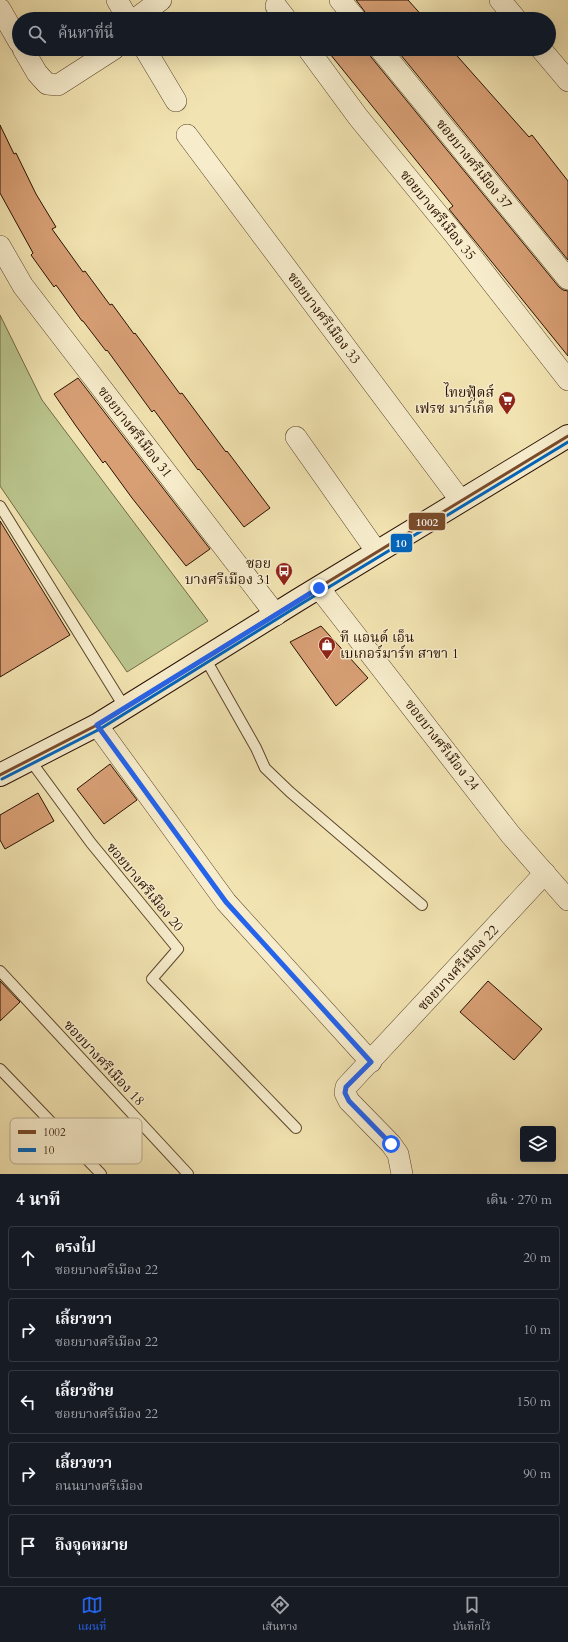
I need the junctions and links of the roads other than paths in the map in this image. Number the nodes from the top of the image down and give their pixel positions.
1 (117, 0) edge
2 (160, 0) edge
3 (340, 0) edge
4 (500, 0) edge
5 (0, 9) edge
6 (124, 12) edge
7 (144, 12) edge
8 (350, 12) edge
9 (510, 12) edge
10 (12, 30) edge
11 (27, 56) edge
12 (103, 56) edge
13 (150, 56) edge
14 (313, 56) edge
15 (386, 56) edge
16 (547, 56) edge
17 (568, 81) edge
18 (176, 101) dead end
19 (187, 135) dead end
20 (0, 246) edge
21 (568, 279) edge
22 (568, 380) edge
23 (568, 436) edge
24 (296, 437) dead end
25 (461, 500) junction
26 (0, 506) edge
27 (377, 552) junction
28 (319, 588) junction
29 (276, 614) junction
30 (205, 658) junction
31 (125, 708) junction
32 (97, 725) junction
33 (30, 760) junction
34 (0, 775) edge
35 (545, 874) junction
36 (568, 900) edge
37 (422, 905) dead end
38 (0, 971) edge
39 (371, 1062) junction
40 (0, 1069) edge
41 (47, 1118) edge
42 (136, 1118) edge
43 (142, 1124) edge
44 (296, 1128) dead end
45 (91, 1164) edge
46 (101, 1174) edge
47 (188, 1174) edge
48 (402, 1174) edge

1 - 6 street
2 - 7 street
3 - 8 street
4 - 9 street
5 - 10 street
11 - 12 street
13 - 18 street
14 - 22 street, ซอยบางศรีเมือง 35
15 - 21 street, ซอยบางศรีเมือง 37
16 - 17 street
19 - 25 street, ซอยบางศรีเมือง 33
20 - 29 street, ซอยบางศรีเมือง 31
23 - 25 street
24 - 27 street
25 - 27 street
26 - 31 lane
27 - 28 street
28 - 29 street
28 - 35 street, ซอยบางศรีเมือง 24
29 - 30 street
30 - 31 street
30 - 37 lane
31 - 32 street
32 - 33 street
32 - 39 street
33 - 34 street
33 - 44 lane, ซอยบางศรีเมือง 20
35 - 36 street, ซอยบางศรีเมือง 24
35 - 39 street, ซอยบางศรีเมือง 22
38 - 42 lane, ซอยบางศรีเมือง 18
39 - 48 street, ซอยบางศรีเมือง 22
40 - 41 lane
43 - 47 lane, ซอยบางศรีเมือง 18
45 - 46 lane

